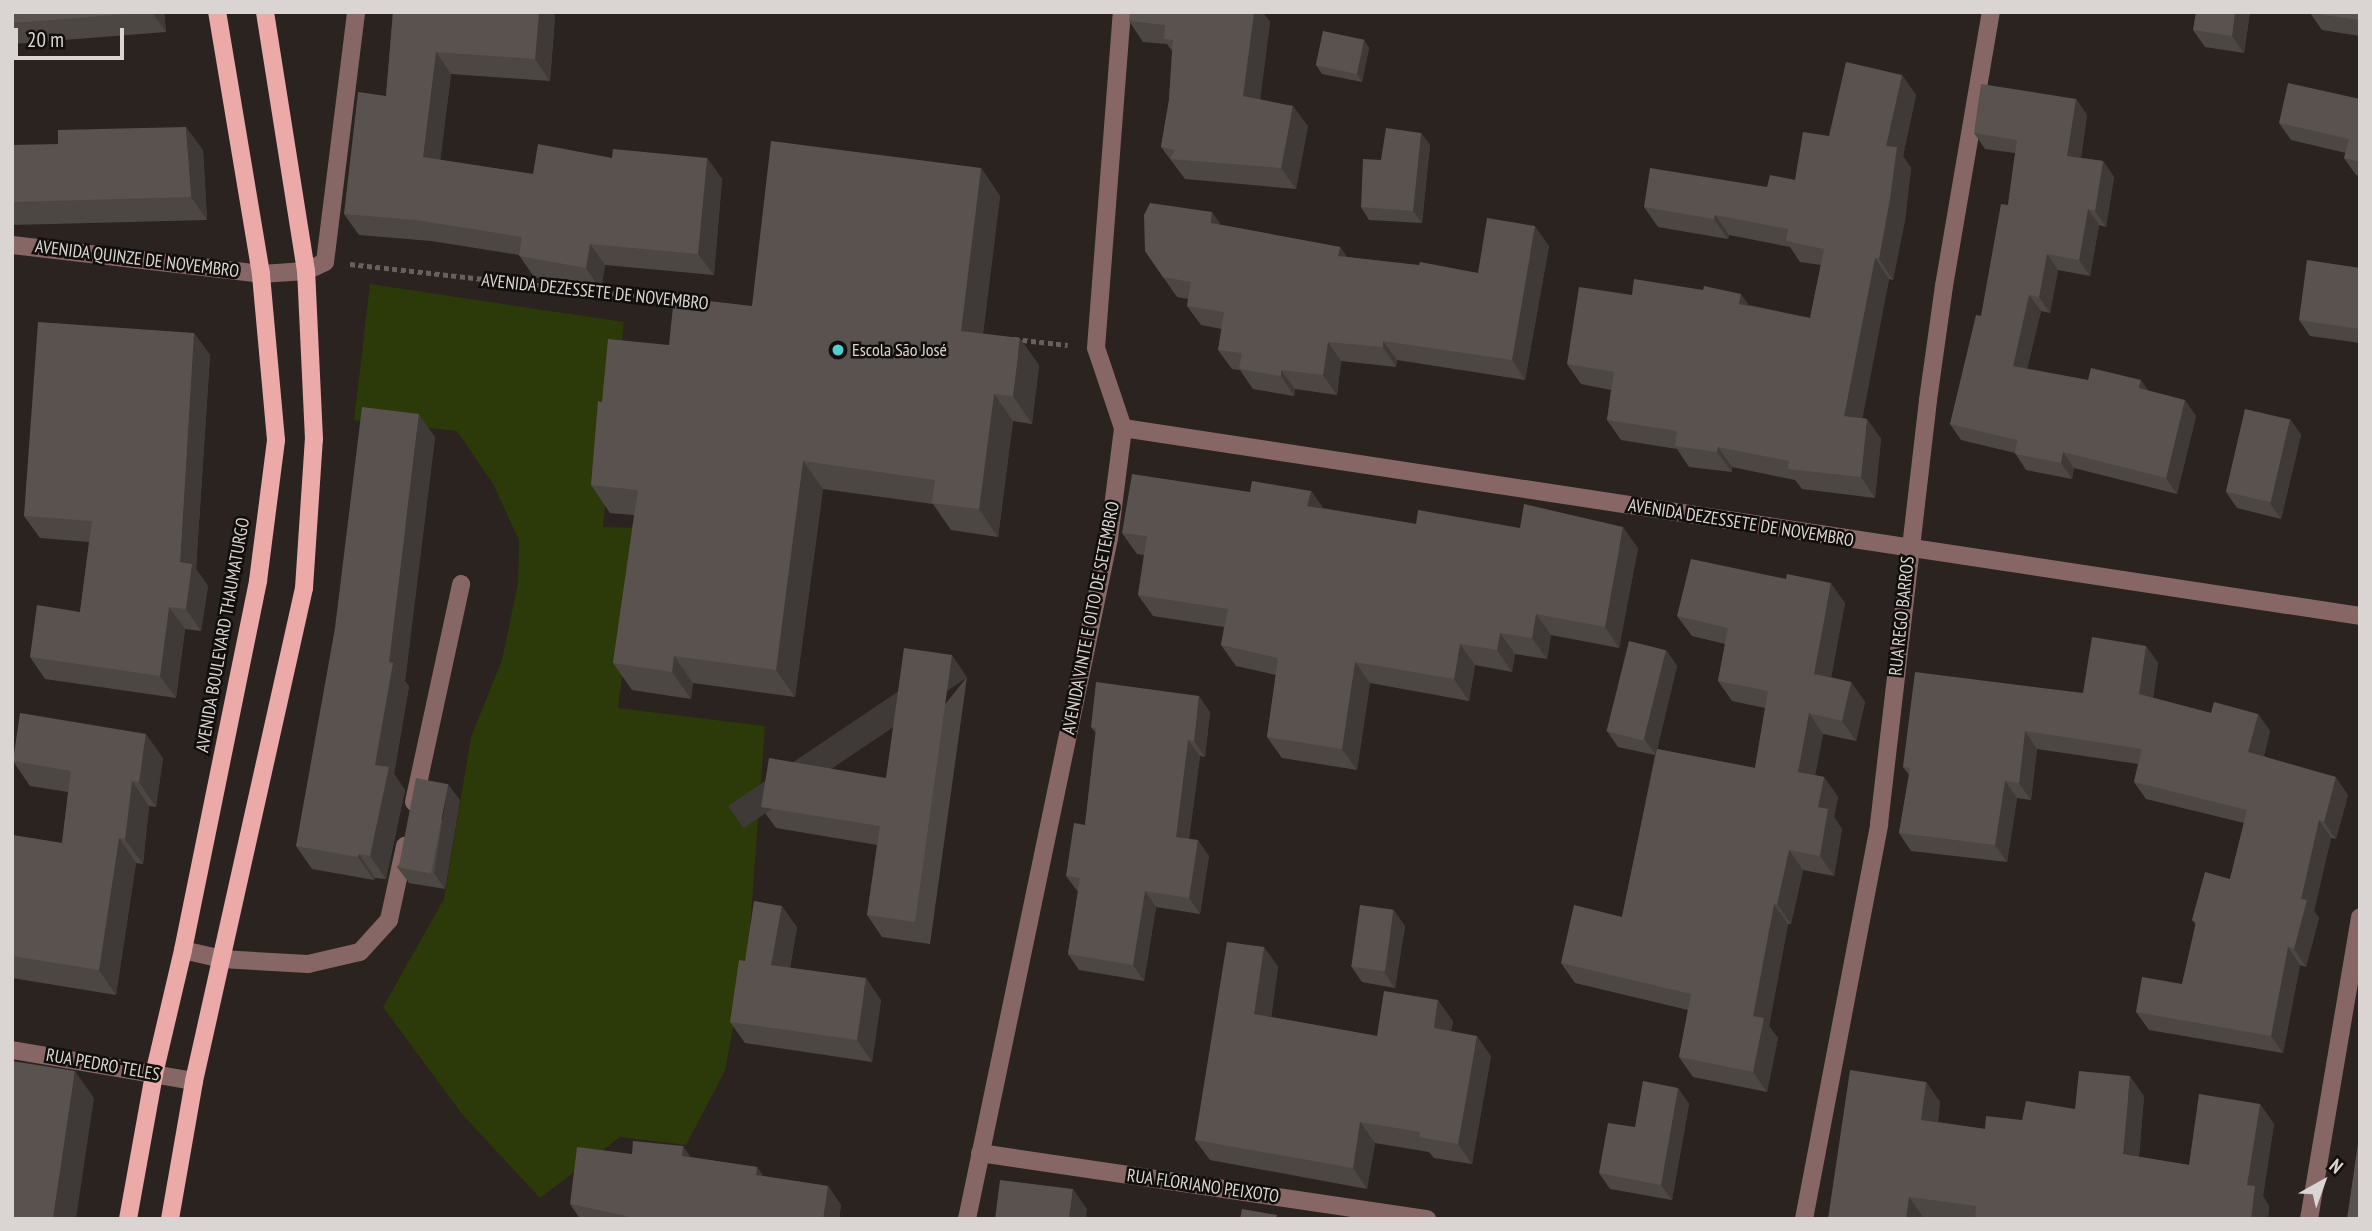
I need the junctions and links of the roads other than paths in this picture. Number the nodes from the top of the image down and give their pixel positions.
1 (217, 12) edge
2 (265, 12) edge
3 (356, 12) edge
4 (1122, 12) edge
5 (1991, 12) edge
6 (12, 245) edge
7 (306, 271) junction
8 (261, 274) junction
9 (1123, 428) junction
10 (1910, 549) junction
11 (461, 584) dead end
12 (2360, 616) edge
13 (2360, 917) edge
14 (183, 950) junction
15 (221, 959) junction
16 (12, 1049) edge
17 (154, 1074) junction
18 (194, 1081) junction
19 (980, 1153) junction
20 (128, 1219) edge
21 (170, 1219) edge
22 (967, 1219) edge
23 (1426, 1219) edge
24 (1804, 1219) edge
25 (2309, 1219) edge

1 - 8 main road, AVENIDA BOULEVARD THAUMATURGO
2 - 7 main road
3 - 7 street
4 - 9 street, AVENIDA VINTE E OITO DE SETEMBRO
5 - 10 street, RUA REGO BARROS
6 - 8 street, AVENIDA QUINZE DE NOVEMBRO
7 - 8 street
7 - 15 main road
8 - 14 main road, AVENIDA BOULEVARD THAUMATURGO
9 - 10 street, AVENIDA DEZESSETE DE NOVEMBRO
9 - 19 street, AVENIDA VINTE E OITO DE SETEMBRO
10 - 12 street, AVENIDA DEZESSETE DE NOVEMBRO
10 - 24 street, RUA REGO BARROS
11 - 15 street
13 - 25 street
14 - 15 street
14 - 17 main road, AVENIDA BOULEVARD THAUMATURGO
15 - 18 main road
16 - 17 street, RUA PEDRO TELES
17 - 18 street, RUA PEDRO TELES
17 - 20 main road, AVENIDA BOULEVARD THAUMATURGO
18 - 21 main road
19 - 22 street, AVENIDA VINTE E OITO DE SETEMBRO
19 - 23 street, RUA FLORIANO PEIXOTO

